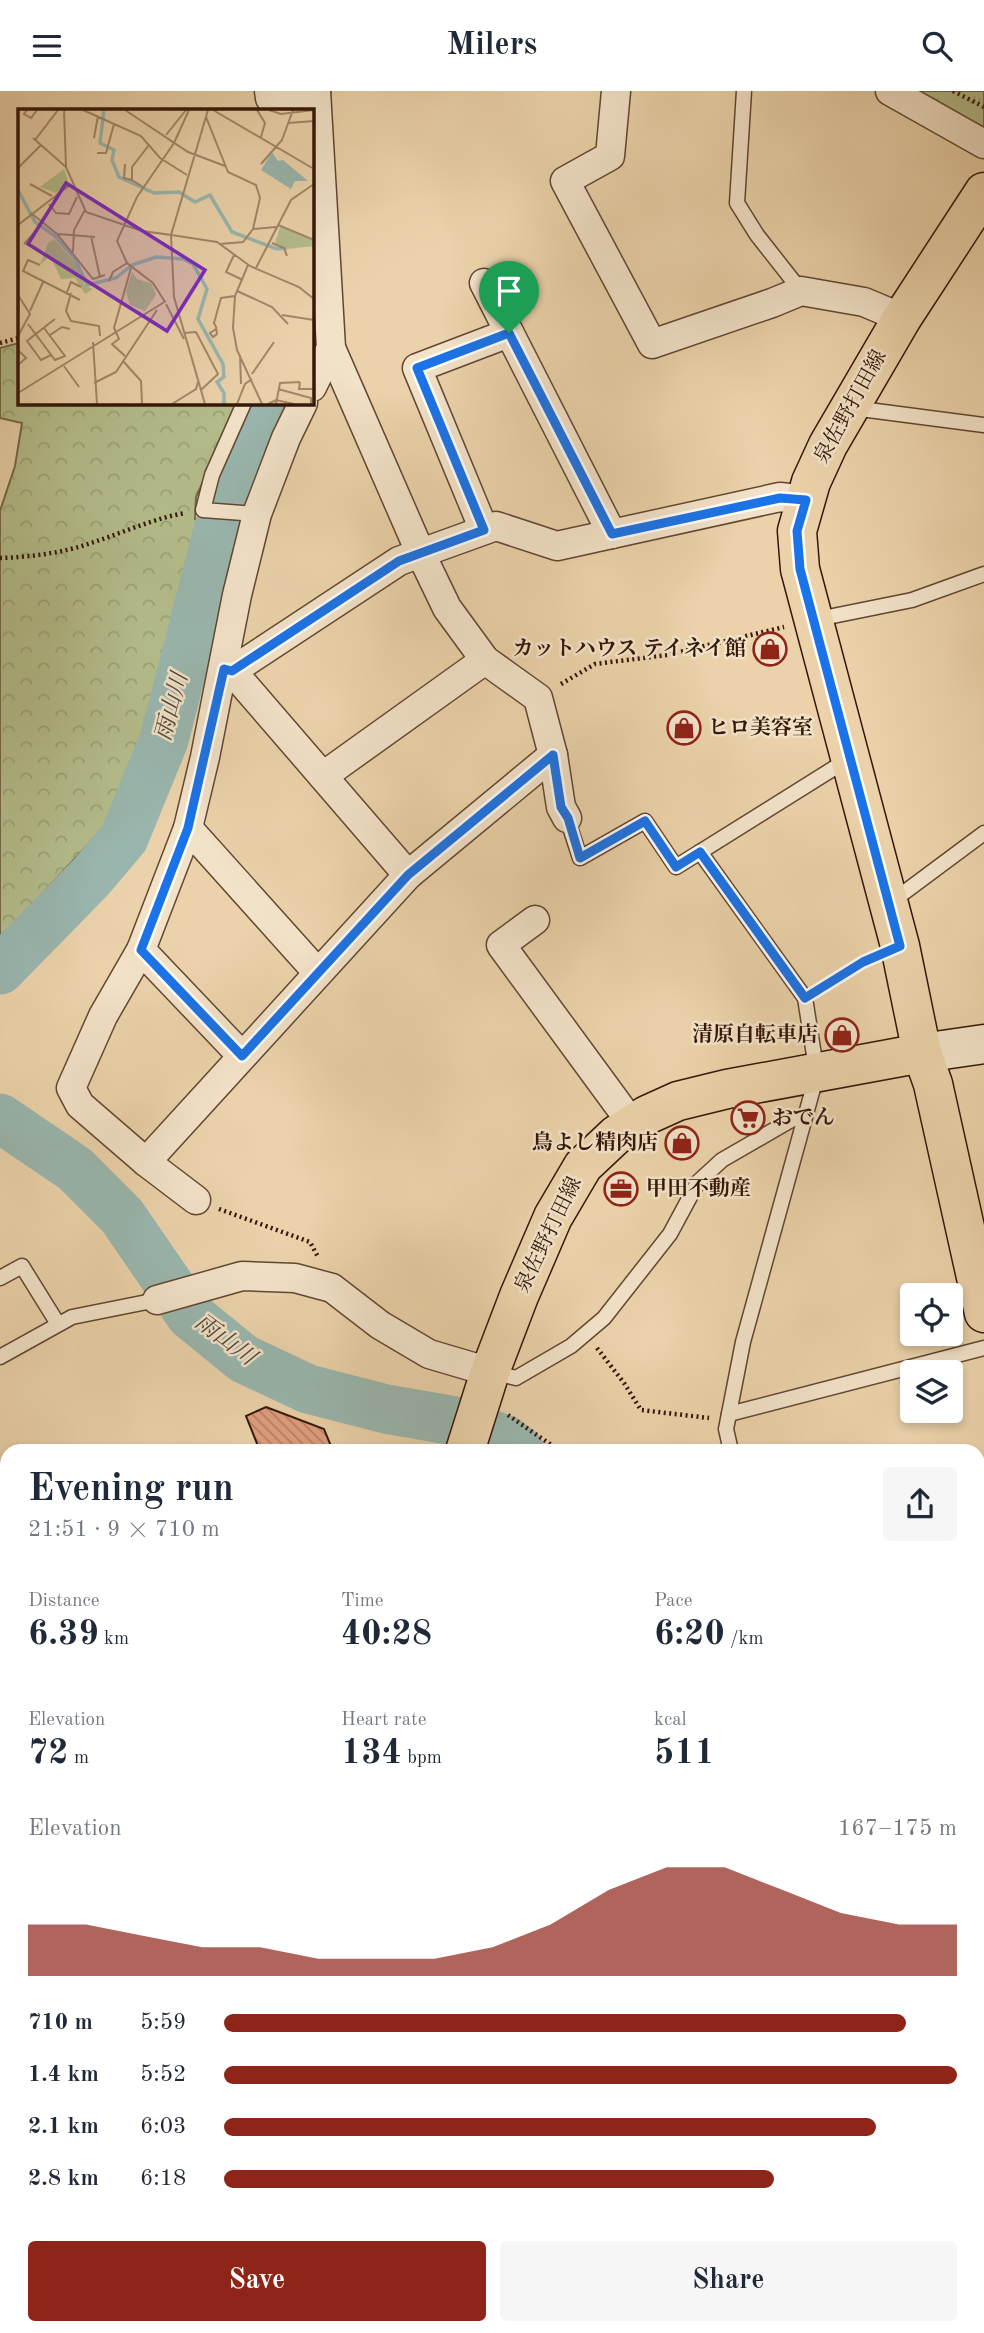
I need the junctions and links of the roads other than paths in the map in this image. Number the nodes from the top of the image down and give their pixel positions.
1 (616, 91) edge
2 (744, 91) edge
3 (890, 91) edge
4 (316, 92) edge
5 (270, 100) edge
6 (984, 144) edge
7 (984, 192) edge
8 (484, 283) dead end
9 (801, 291) junction
10 (902, 319) junction
11 (509, 333) junction
12 (331, 348) junction
13 (313, 385) edge
14 (244, 404) edge
15 (303, 404) edge
16 (849, 408) junction
17 (984, 425) edge
18 (806, 500) junction
19 (257, 514) junction
20 (484, 530) junction
21 (612, 534) junction
22 (420, 552) junction
23 (984, 574) edge
24 (812, 620) junction
25 (485, 660) junction
26 (228, 670) junction
27 (553, 755) junction
28 (851, 758) junction
29 (323, 776) junction
30 (568, 818) joint
31 (188, 828) junction
32 (984, 834) edge
33 (700, 852) junction
34 (408, 875) junction
35 (889, 904) junction
36 (535, 920) dead end
37 (141, 950) junction
38 (318, 973) junction
39 (984, 1044) edge
40 (922, 1053) junction
41 (242, 1056) junction
42 (817, 1074) junction
43 (803, 1118) junction
44 (633, 1125) junction
45 (146, 1162) junction
46 (195, 1201) road end
47 (0, 1278) edge
48 (157, 1300) joint
49 (984, 1313) edge
50 (58, 1324) junction
51 (984, 1348) edge
52 (0, 1357) edge
53 (485, 1389) junction
54 (728, 1417) junction
55 (467, 1444) edge
56 (729, 1444) edge

1 - 9 street
2 - 9 lane
3 - 6 street
4 - 5 street
4 - 12 street
7 - 10 main road, 泉佐野打田線
8 - 11 street
9 - 10 street
10 - 16 main road, 泉佐野打田線
11 - 20 street
11 - 21 street
12 - 13 street
12 - 22 street
14 - 19 lane
15 - 19 street
16 - 17 lane
16 - 18 main road, 泉佐野打田線
18 - 21 street
18 - 24 main road, 泉佐野打田線
19 - 26 street
20 - 21 street
20 - 22 street
22 - 25 street
22 - 26 street
23 - 24 lane
24 - 28 main road, 泉佐野打田線
25 - 27 street
25 - 29 street
26 - 29 street
26 - 31 street
27 - 30 street
27 - 34 street
28 - 33 lane
28 - 35 main road, 泉佐野打田線
29 - 34 street
30 - 33 lane
31 - 37 street
31 - 38 street
32 - 35 lane
33 - 42 lane
34 - 38 street
35 - 40 main road, 泉佐野打田線
36 - 44 street
37 - 41 street
37 - 45 street
38 - 41 street
39 - 40 main road
40 - 42 main road, 泉佐野打田線
40 - 49 main road, 泉佐野打田線
41 - 45 street
42 - 43 lane
42 - 44 main road, 泉佐野打田線
43 - 53 lane
43 - 54 lane
44 - 53 main road, 泉佐野打田線
45 - 46 street
47 - 50 lane
48 - 50 lane
48 - 53 street
50 - 52 lane
51 - 54 lane
53 - 55 main road, 泉佐野打田線
54 - 56 lane

